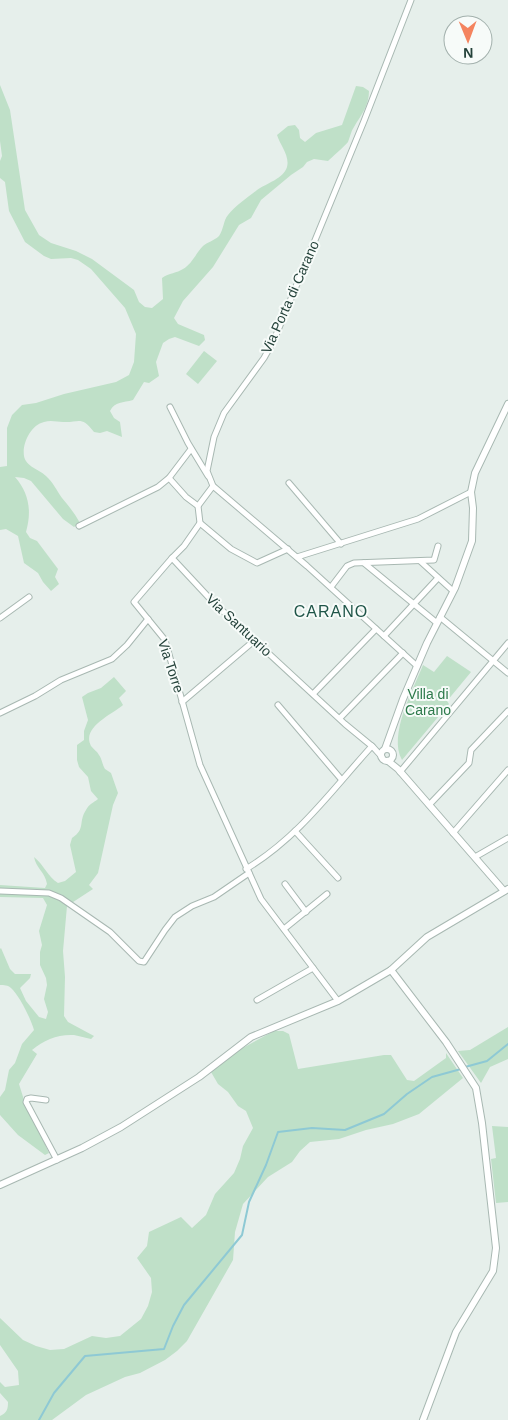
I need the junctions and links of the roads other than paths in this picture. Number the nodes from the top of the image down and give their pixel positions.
1 (411, 0) edge
2 (508, 404) edge
3 (170, 408) dead end
4 (506, 413) edge
5 (191, 449) junction
6 (169, 478) junction
7 (209, 479) junction
8 (289, 483) dead end
9 (213, 486) junction
10 (471, 492) junction
11 (198, 506) junction
12 (200, 523) junction
13 (79, 526) dead end
14 (341, 544) junction
15 (438, 546) dead end
16 (288, 550) junction
17 (297, 557) junction
18 (172, 558) junction
19 (420, 561) junction
20 (364, 562) junction
21 (438, 578) junction
22 (331, 587) junction
23 (453, 591) junction
24 (29, 597) dead end
25 (414, 604) junction
26 (0, 618) edge
27 (148, 619) junction
28 (439, 620) junction
29 (376, 629) junction
30 (384, 636) junction
31 (255, 640) junction
32 (508, 643) edge
33 (403, 653) junction
34 (492, 660) junction
35 (417, 666) junction
36 (508, 673) edge
37 (313, 694) junction
38 (182, 702) junction
39 (278, 705) dead end
40 (508, 711) edge
41 (0, 713) edge
42 (340, 718) junction
43 (372, 746) junction
44 (387, 755) junction
45 (508, 770) edge
46 (399, 771) junction
47 (341, 779) junction
48 (429, 805) junction
49 (296, 831) junction
50 (453, 833) junction
51 (508, 838) edge
52 (475, 857) junction
53 (247, 871) junction
54 (338, 878) dead end
55 (285, 884) dead end
56 (506, 890) edge
57 (0, 891) edge
58 (327, 894) dead end
59 (306, 912) junction
60 (284, 929) junction
61 (313, 968) junction
62 (391, 970) junction
63 (256, 1000) dead end
64 (338, 1001) junction
65 (46, 1100) dead end
66 (57, 1160) junction
67 (0, 1185) edge
68 (423, 1420) edge

1 - 7 street, Via Porta di Carano
2 - 4 street
3 - 5 street
4 - 10 street
5 - 6 street
5 - 7 street
6 - 11 street
6 - 13 street
7 - 9 street
8 - 14 street
9 - 11 street
9 - 16 street
10 - 14 street
10 - 23 street
11 - 12 street
12 - 16 street
12 - 18 street
14 - 17 street
15 - 19 street
16 - 17 street
17 - 22 street
18 - 27 street, Via Torre
18 - 31 street, Via Santuario
19 - 20 street
19 - 21 street
20 - 22 street
20 - 25 street
21 - 23 street
21 - 25 street
22 - 29 street
23 - 28 street
24 - 26 street
25 - 28 street
25 - 30 street
27 - 38 street, Via Torre
27 - 41 street
28 - 34 street
28 - 35 street
29 - 30 street
29 - 37 street
30 - 33 street
31 - 37 street, Via Santuario
31 - 38 street, Via Torre
32 - 34 street
33 - 35 street
33 - 42 street
34 - 36 street
34 - 46 street
35 - 44 street
37 - 42 street, Via Santuario
38 - 53 street
39 - 47 street
40 - 48 street
42 - 43 street, Via Santuario
43 - 44 street, Via Santuario
43 - 47 street
44 - 46 street
45 - 50 street
46 - 48 street
47 - 49 street
48 - 50 street
49 - 53 street
49 - 54 street
50 - 52 street
51 - 52 street
52 - 56 street
53 - 57 street
53 - 60 street
55 - 59 street
56 - 62 street
58 - 59 street
59 - 60 street
60 - 61 street
61 - 63 street
61 - 64 street
62 - 64 street
62 - 68 street
64 - 66 street
65 - 66 street
66 - 67 street

